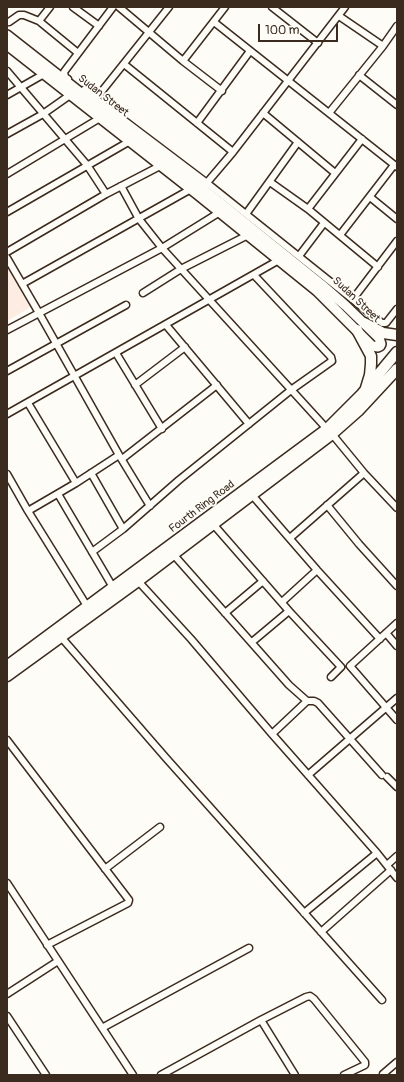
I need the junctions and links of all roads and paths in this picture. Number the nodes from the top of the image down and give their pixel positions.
1 (50, 7) edge
2 (73, 7) edge
3 (113, 7) edge
4 (119, 7) edge
5 (169, 7) edge
6 (225, 7) edge
7 (272, 7) edge
8 (345, 7) edge
9 (339, 16) junction
10 (39, 21) junction
11 (9, 22) dead end
12 (214, 22) junction
13 (99, 26) junction
14 (397, 26) edge
15 (149, 33) junction
16 (7, 35) edge
17 (318, 43) junction
18 (7, 45) edge
19 (383, 46) junction
20 (250, 51) junction
21 (78, 54) junction
22 (183, 61) junction
23 (124, 64) junction
24 (7, 71) edge
25 (44, 74) junction
26 (359, 75) junction
27 (289, 81) junction
28 (21, 88) junction
29 (222, 91) junction
30 (7, 95) edge
31 (70, 95) junction
32 (94, 101) junction
33 (397, 105) edge
34 (263, 113) junction
35 (329, 113) junction
36 (43, 114) junction
37 (100, 118) junction
38 (196, 123) junction
39 (7, 134) edge
40 (66, 139) junction
41 (362, 139) junction
42 (130, 141) junction
43 (298, 142) junction
44 (233, 152) junction
45 (87, 165) junction
46 (160, 166) junction
47 (396, 166) edge
48 (335, 173) junction
49 (7, 174) edge
50 (270, 182) junction
51 (121, 186) junction
52 (199, 188) junction
53 (106, 194) junction
54 (370, 197) junction
55 (308, 209) junction
56 (7, 212) edge
57 (220, 212) junction
58 (246, 214) junction
59 (139, 219) junction
60 (397, 219) edge
61 (324, 223) junction
62 (248, 235) junction
63 (340, 235) junction
64 (397, 242) edge
65 (162, 248) junction
66 (7, 252) edge
67 (299, 256) junction
68 (7, 258) edge
69 (279, 260) junction
70 (378, 266) junction
71 (181, 269) junction
72 (254, 275) junction
73 (22, 284) junction
74 (143, 292) dead end
75 (209, 300) junction
76 (353, 300) junction
77 (126, 305) dead end
78 (397, 309) edge
79 (40, 313) junction
80 (166, 325) junction
81 (360, 326) junction
82 (7, 330) edge
83 (397, 334) edge
84 (56, 343) junction
85 (185, 347) junction
86 (116, 353) junction
87 (395, 360) edge
88 (397, 370) edge
89 (7, 371) edge
90 (74, 376) junction
91 (397, 382) edge
92 (136, 385) junction
93 (217, 385) junction
94 (381, 388) junction
95 (291, 390) junction
96 (365, 391) junction
97 (28, 402) junction
98 (7, 414) edge
99 (249, 424) junction
100 (162, 429) junction
101 (329, 432) junction
102 (120, 457) junction
103 (91, 473) junction
104 (364, 473) junction
105 (7, 474) edge
106 (76, 483) junction
107 (58, 494) junction
108 (252, 495) junction
109 (327, 505) junction
110 (150, 506) junction
111 (397, 508) edge
112 (28, 511) junction
113 (213, 524) junction
114 (123, 529) junction
115 (290, 538) junction
116 (92, 552) junction
117 (173, 554) junction
118 (317, 570) junction
119 (138, 581) junction
120 (263, 581) junction
121 (397, 586) edge
122 (115, 592) junction
123 (282, 602) junction
124 (87, 606) junction
125 (289, 611) junction
126 (225, 613) junction
127 (397, 624) edge
128 (386, 633) junction
129 (61, 637) junction
130 (380, 639) junction
131 (252, 642) junction
132 (397, 646) edge
133 (7, 666) edge
134 (7, 676) edge
135 (331, 677) dead end
136 (397, 698) edge
137 (308, 701) junction
138 (386, 707) junction
139 (397, 720) edge
140 (272, 734) junction
141 (350, 739) junction
142 (7, 740) edge
143 (308, 775) junction
144 (397, 788) edge
145 (160, 827) dead end
146 (377, 853) junction
147 (397, 856) edge
148 (387, 864) junction
149 (105, 869) junction
150 (391, 870) junction
151 (397, 878) edge
152 (7, 883) edge
153 (304, 913) junction
154 (321, 932) junction
155 (47, 945) junction
156 (249, 948) dead end
157 (58, 961) junction
158 (7, 994) edge
159 (382, 1000) dead end
160 (7, 1016) edge
161 (261, 1020) junction
162 (102, 1028) junction
163 (397, 1062) edge
164 (354, 1073) edge
165 (383, 1074) edge
166 (46, 1075) edge
167 (132, 1075) edge
168 (161, 1075) edge
169 (295, 1075) edge
170 (344, 1075) edge

1 - 10 street
2 - 13 street
3 - 13 street
4 - 15 street
5 - 15 street
6 - 12 street
7 - 17 street
8 - 9 street
9 - 17 street
9 - 19 street
10 - 11 street
10 - 21 street
12 - 20 street
12 - 22 street
13 - 21 street
14 - 19 street
15 - 22 street
15 - 23 street
16 - 32 main road, Sudan Street
17 - 27 street
18 - 25 main road, Sudan Street
19 - 26 street
20 - 27 street
20 - 29 street
21 - 32 street
22 - 29 street
23 - 32 street
23 - 38 street
24 - 28 street
25 - 28 street
25 - 31 main road, Sudan Street
26 - 33 street
26 - 35 street
27 - 34 street
27 - 35 street
28 - 30 street
28 - 36 street
29 - 38 street
31 - 36 street
31 - 37 main road, Sudan Street
32 - 52 main road, Sudan Street
34 - 43 street
34 - 44 street
35 - 41 street
36 - 39 street
36 - 40 street
37 - 40 street
37 - 42 main road, Sudan Street
38 - 44 street
40 - 45 street
40 - 49 street
41 - 47 street
41 - 48 street
42 - 45 street
42 - 46 main road, Sudan Street
43 - 48 street
43 - 50 street
44 - 52 street
45 - 53 street
45 - 56 street
46 - 51 street
46 - 52 main road, Sudan Street
47 - 54 street
48 - 55 street
50 - 55 street
50 - 58 street
51 - 53 street
51 - 59 street
52 - 57 main road, Sudan Street
52 - 58 street
52 - 59 street
52 - 81 main road, Sudan Street
53 - 66 street
54 - 60 street
54 - 63 street
55 - 61 street
57 - 62 main road, Sudan Street
57 - 65 street
58 - 67 street
59 - 65 street
59 - 73 street
61 - 63 street
61 - 67 street
62 - 69 main road, Sudan Street
62 - 71 street
63 - 70 street
64 - 70 street
65 - 71 street
65 - 79 street
67 - 76 street
68 - 73 street
69 - 72 street
69 - 81 main road, Sudan Street
70 - 76 street
71 - 74 street
71 - 75 street
72 - 75 street
72 - 95 street
73 - 79 street
75 - 80 street
75 - 95 street
76 - 78 street
77 - 84 street
79 - 82 street
79 - 84 street
80 - 85 street
80 - 86 street
81 - 83 main road
81 - 96 main road
84 - 89 street
84 - 90 street
85 - 92 street
85 - 93 street
86 - 90 street
86 - 92 street
87 - 96 main road, Fourth Ring Road
88 - 94 main road, Fourth Ring Road
90 - 97 street
90 - 102 street
91 - 94 main road
92 - 100 street
93 - 99 street
93 - 100 street
94 - 101 main road, Fourth Ring Road
95 - 99 street
95 - 101 street
96 - 101 main road, Fourth Ring Road
97 - 98 street
97 - 106 street
99 - 110 street
100 - 102 street
101 - 104 street
101 - 108 main road, Fourth Ring Road
101 - 122 main road, Fourth Ring Road
102 - 103 street
102 - 110 street
103 - 106 street
103 - 114 street
104 - 109 street
104 - 111 street
105 - 112 street
106 - 107 street
107 - 112 street
107 - 116 street
108 - 113 main road, Fourth Ring Road
108 - 115 street
109 - 115 street
109 - 121 street
110 - 114 street
112 - 124 street
113 - 117 main road, Fourth Ring Road
113 - 120 street
114 - 116 street
115 - 118 street
116 - 122 street
117 - 119 main road, Fourth Ring Road
117 - 126 street
118 - 123 street
118 - 130 street
119 - 122 main road, Fourth Ring Road
119 - 140 street
120 - 123 street
120 - 126 street
122 - 124 main road, Fourth Ring Road
122 - 129 main road, Fourth Ring Road
123 - 125 street
124 - 133 main road, Fourth Ring Road
125 - 131 street
125 - 135 street
126 - 131 street
127 - 128 street
128 - 130 street
128 - 132 street
129 - 134 main road, Fourth Ring Road
129 - 153 street
130 - 138 street
131 - 137 street
136 - 138 street
137 - 140 street
137 - 141 street
138 - 139 street
138 - 141 street
140 - 143 street
141 - 143 street
141 - 144 street
142 - 149 street
143 - 146 street
145 - 149 street
146 - 148 street
146 - 153 street
147 - 148 street
148 - 150 street
149 - 155 street
150 - 151 street
150 - 154 street
152 - 155 street
153 - 154 street
154 - 159 street
155 - 157 street
156 - 162 street
157 - 158 street
157 - 162 street
160 - 166 street
161 - 164 street
161 - 168 street
161 - 169 street
162 - 167 street
163 - 165 street
164 - 170 street

